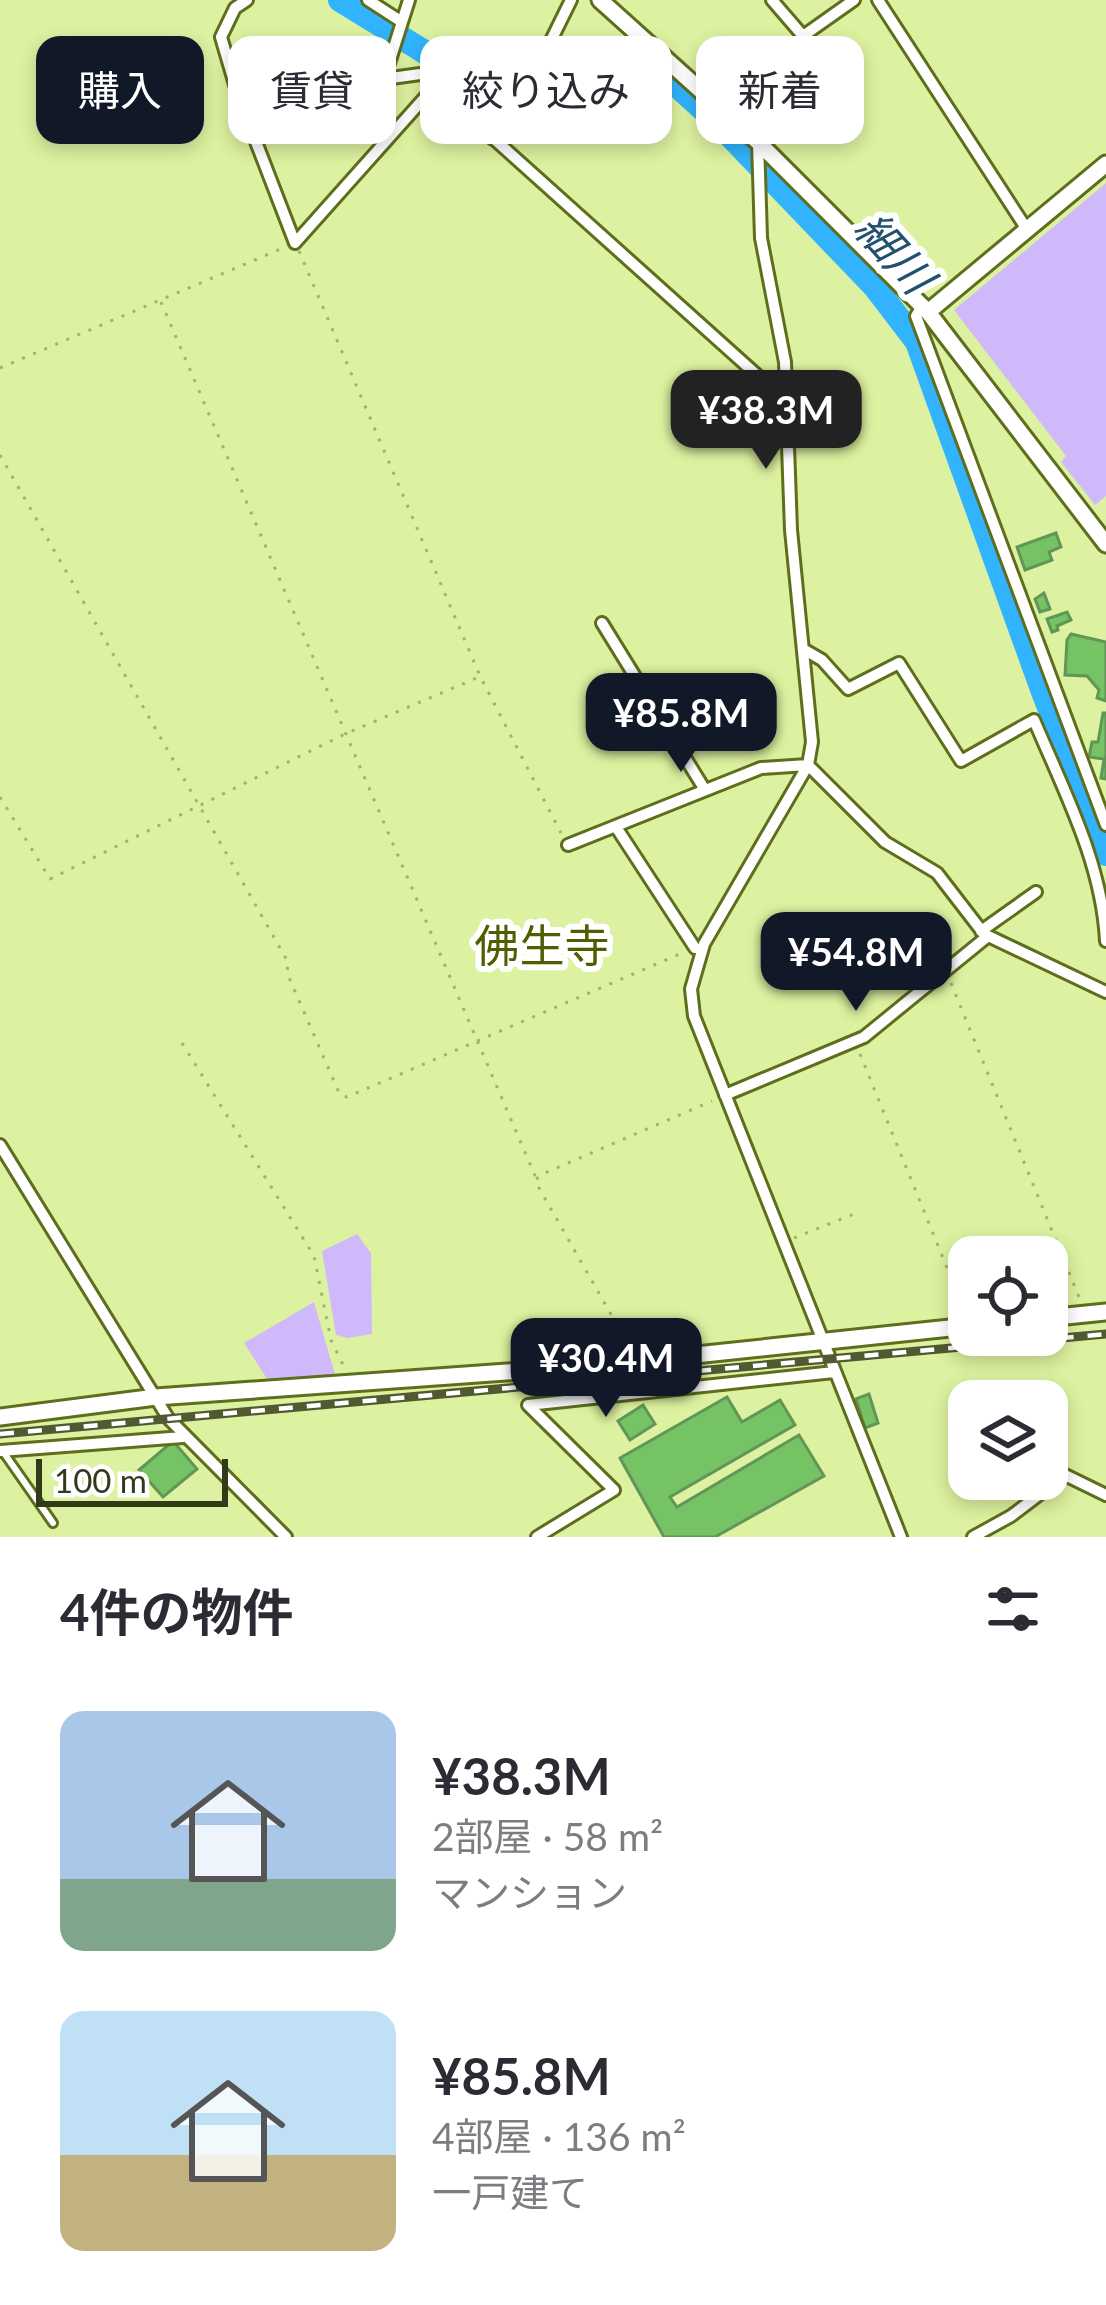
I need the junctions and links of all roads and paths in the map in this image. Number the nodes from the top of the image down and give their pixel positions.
1 (247, 0) edge
2 (368, 0) edge
3 (410, 0) edge
4 (571, 0) edge
5 (600, 0) edge
6 (772, 0) edge
7 (854, 0) edge
8 (878, 0) edge
9 (402, 22) junction
10 (556, 36) edge
11 (420, 74) edge
12 (696, 86) edge
13 (420, 103) edge
14 (500, 144) edge
15 (758, 144) edge
16 (760, 144) edge
17 (1106, 164) edge
18 (1026, 228) junction
19 (295, 243) junction
20 (160, 300) junction
21 (925, 309) junction
22 (0, 368) edge
23 (787, 402) junction
24 (0, 455) edge
25 (1106, 544) edge
26 (602, 623) dead end
27 (802, 649) junction
28 (480, 676) junction
29 (345, 734) junction
30 (808, 765) junction
31 (705, 790) junction
32 (0, 797) edge
33 (197, 806) junction
34 (1106, 825) edge
35 (616, 826) junction
36 (568, 845) joint
37 (1036, 892) dead end
38 (985, 934) junction
39 (1106, 940) edge
40 (695, 948) joint
41 (946, 970) junction
42 (1106, 992) edge
43 (476, 1040) junction
44 (855, 1041) junction
45 (182, 1043) dead end
46 (725, 1095) junction
47 (0, 1144) edge
48 (536, 1178) junction
49 (854, 1214) dead end
50 (783, 1242) junction
51 (948, 1273) edge
52 (1106, 1312) edge
53 (1086, 1314) junction
54 (1068, 1316) edge
55 (948, 1327) edge
56 (822, 1342) junction
57 (637, 1361) junction
58 (834, 1372) junction
59 (352, 1385) junction
60 (156, 1397) junction
61 (0, 1418) edge
62 (183, 1437) junction
63 (1, 1450) edge
64 (1106, 1495) edge
65 (53, 1522) dead end
66 (286, 1537) edge
67 (537, 1537) edge
68 (901, 1537) edge
69 (973, 1537) edge

1 - 19 street
2 - 9 street
3 - 9 street
4 - 10 street
5 - 12 street
6 - 7 street
8 - 18 street
9 - 11 street
13 - 19 street
14 - 23 street
15 - 23 street
16 - 21 street
17 - 18 street
18 - 21 street
19 - 20 path
19 - 28 path
20 - 22 path
20 - 29 path
21 - 25 street
21 - 34 street
23 - 27 street
24 - 33 path
26 - 31 street
27 - 30 street
27 - 39 street
28 - 29 path
28 - 36 path
29 - 33 path
29 - 43 path
30 - 31 street
30 - 38 street
30 - 46 street
31 - 35 street
32 - 33 path
33 - 43 path
35 - 36 street
35 - 40 street
37 - 38 street
38 - 41 street
38 - 42 street
40 - 43 path
41 - 44 street
41 - 53 path
43 - 48 path
44 - 46 street
44 - 51 path
45 - 59 path
46 - 48 path
46 - 50 street
47 - 60 street
48 - 57 path
49 - 50 path
50 - 56 street
52 - 53 street
53 - 54 street
55 - 56 street
56 - 57 street
56 - 58 street
57 - 59 street
58 - 67 street
58 - 68 street
59 - 60 street
60 - 61 street
60 - 62 street
62 - 63 street
62 - 66 street
63 - 65 lane
64 - 69 street

